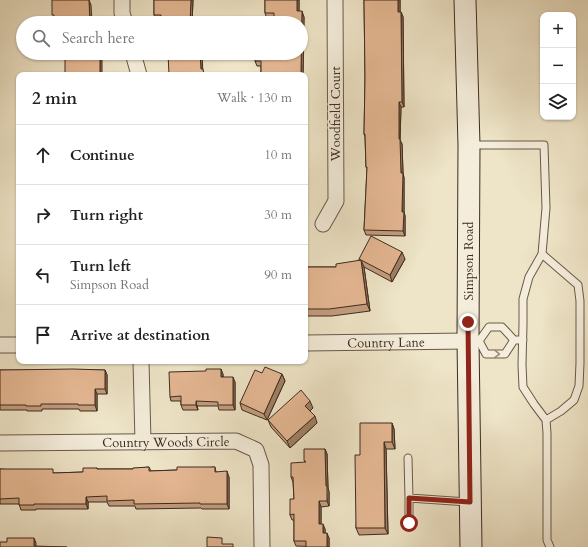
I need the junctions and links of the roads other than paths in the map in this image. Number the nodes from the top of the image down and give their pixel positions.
1 (122, 0) edge
2 (335, 0) edge
3 (465, 0) edge
4 (123, 16) edge
5 (135, 60) edge
6 (138, 72) edge
7 (469, 145) junction
8 (323, 224) dead end
9 (542, 254) junction
10 (514, 340) junction
11 (523, 340) junction
12 (473, 341) junction
13 (308, 343) edge
14 (0, 345) edge
15 (16, 345) edge
16 (141, 364) edge
17 (546, 420) junction
18 (143, 442) junction
19 (0, 443) edge
20 (408, 458) dead end
21 (409, 498) junction
22 (470, 502) junction
23 (409, 523) dead end
24 (262, 547) edge
25 (471, 547) edge
26 (550, 547) edge

1 - 4 street
2 - 8 street, Woodfield Court
3 - 7 main road, Simpson Road
5 - 6 street
7 - 9 lane
7 - 12 main road, Simpson Road
9 - 11 lane
9 - 17 lane
10 - 11 lane
10 - 12 lane
12 -> 10 lane
11 - 17 lane
12 - 13 street, Country Lane
12 - 22 main road, Simpson Road
14 - 15 street
16 - 18 street
17 - 26 lane
18 - 19 street, Country Woods Circle
18 - 24 street, Country Woods Circle
20 - 21 lane
21 - 22 lane
21 - 23 lane
22 - 25 main road, Simpson Road

